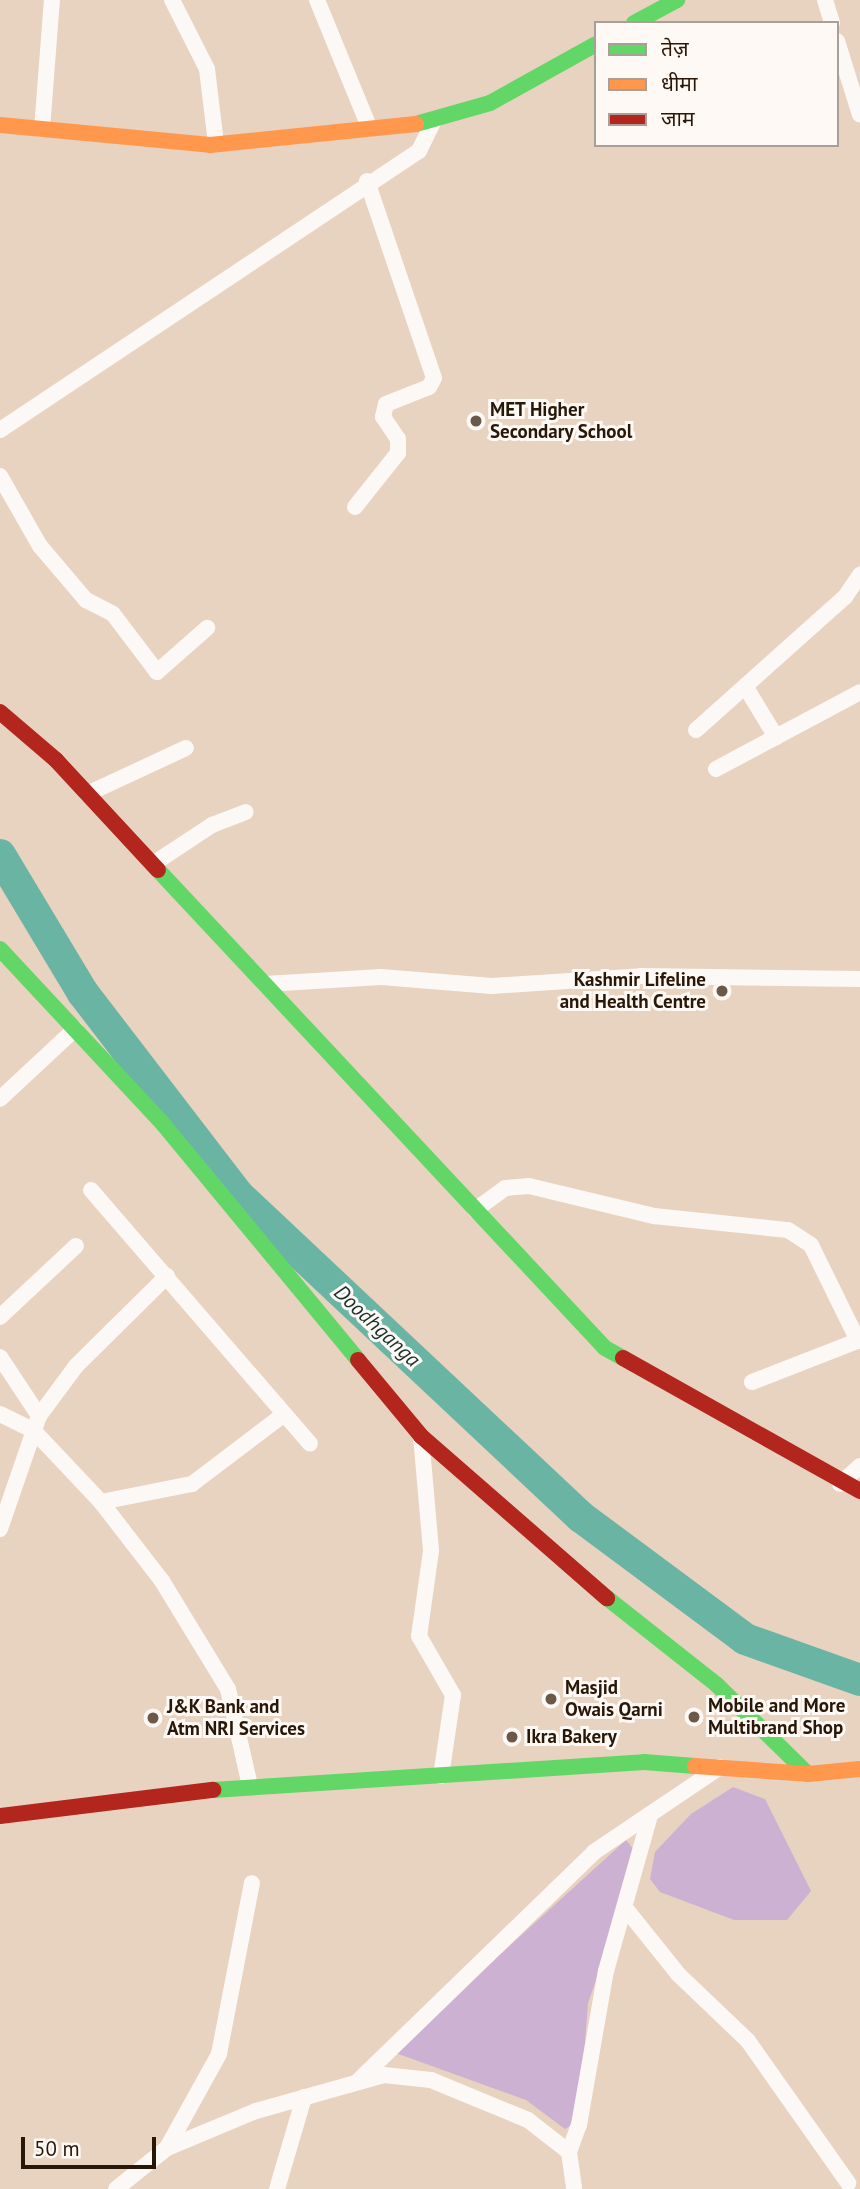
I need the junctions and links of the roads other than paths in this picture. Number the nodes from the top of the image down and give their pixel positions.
1 (52, 0) edge
2 (172, 0) edge
3 (317, 0) edge
4 (677, 0) edge
5 (825, 0) edge
6 (638, 21) edge
7 (831, 21) edge
8 (594, 45) edge
9 (839, 47) edge
10 (860, 115) edge
11 (433, 122) junction
12 (0, 125) edge
13 (42, 129) junction
14 (370, 129) junction
15 (216, 143) junction
16 (367, 181) junction
17 (0, 430) edge
18 (0, 477) edge
19 (355, 507) dead end
20 (860, 575) edge
21 (207, 628) dead end
22 (745, 686) junction
23 (860, 692) edge
24 (0, 712) edge
25 (696, 730) dead end
26 (776, 737) junction
27 (186, 748) dead end
28 (716, 769) dead end
29 (87, 794) junction
30 (246, 812) dead end
31 (153, 864) junction
32 (0, 949) edge
33 (860, 979) edge
34 (265, 984) junction
35 (75, 1029) junction
36 (0, 1099) edge
37 (91, 1190) dead end
38 (475, 1210) junction
39 (76, 1247) dead end
40 (167, 1276) junction
41 (0, 1317) edge
42 (859, 1341) edge
43 (0, 1357) edge
44 (752, 1382) dead end
45 (0, 1415) edge
46 (283, 1415) junction
47 (36, 1423) junction
48 (421, 1436) junction
49 (310, 1444) dead end
50 (860, 1466) edge
51 (840, 1484) junction
52 (860, 1491) edge
53 (102, 1502) junction
54 (0, 1529) edge
55 (720, 1767) junction
56 (860, 1769) edge
57 (808, 1774) junction
58 (440, 1776) junction
59 (250, 1786) junction
60 (0, 1816) edge
61 (650, 1816) junction
62 (251, 1883) dead end
63 (626, 1909) junction
64 (359, 2080) junction
65 (304, 2097) junction
66 (167, 2148) junction
67 (569, 2152) junction
68 (849, 2182) edge
69 (118, 2188) edge
70 (277, 2189) edge
71 (574, 2189) edge

1 - 13 street
2 - 15 street
3 - 14 street
4 - 6 street
5 - 7 street
8 - 11 street
9 - 10 street
11 - 14 street
11 - 16 street
12 - 13 street
13 - 15 street
14 - 15 street
16 - 17 street
16 - 19 street
18 - 21 street
20 - 22 street
22 - 25 street
22 - 26 street
23 - 26 street
24 - 29 street
26 - 28 street
27 - 29 street
29 - 31 street
30 - 31 street
31 - 34 street
32 - 35 street
33 - 34 street
34 - 38 street
35 - 36 street
35 - 48 street
37 - 40 street
38 - 42 street
38 - 51 street
39 - 41 street
40 - 46 street
40 - 47 street
42 - 44 street
43 - 47 street
45 - 47 street
46 - 49 street
46 - 53 street
47 - 53 street
47 - 54 street
48 - 57 street
48 - 58 street
50 - 51 street
51 - 52 street
53 - 59 street
55 - 57 street
55 - 58 street
55 - 61 street
56 - 57 street
58 - 59 street
59 - 60 street
61 - 63 street
61 - 64 street
62 - 66 street
63 - 67 street
63 - 68 street
64 - 65 street
64 - 67 street
65 - 66 street
65 - 70 street
66 - 69 street
67 - 71 street

